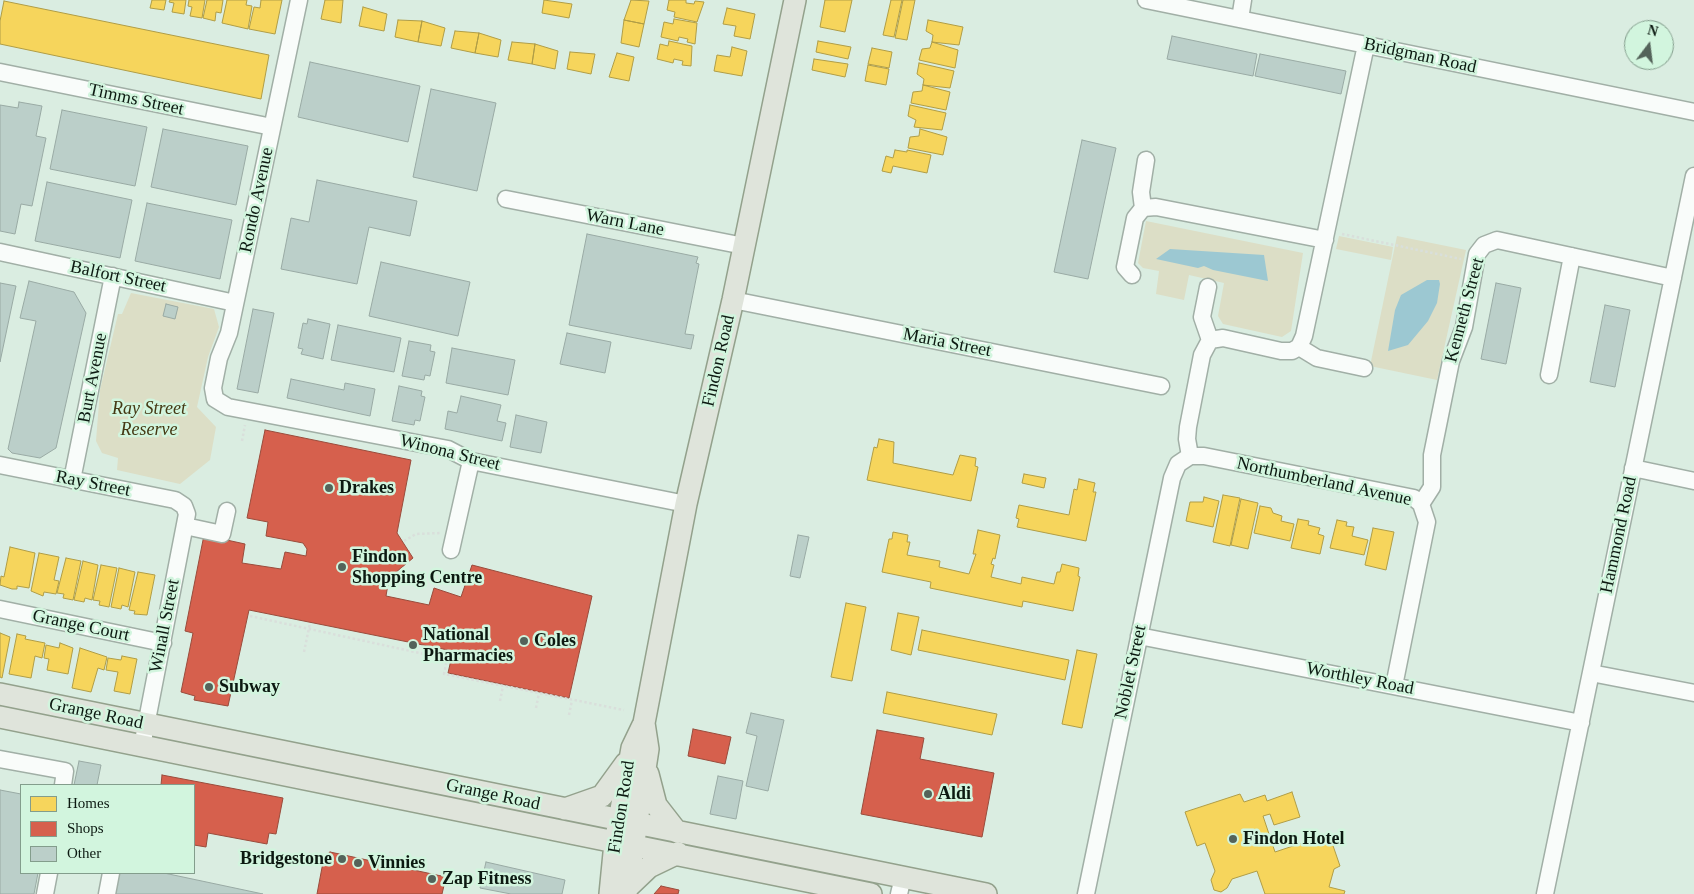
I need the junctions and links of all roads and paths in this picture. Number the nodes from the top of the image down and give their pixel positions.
1 (299, 0) edge
2 (795, 0) edge
3 (1146, 0) edge
4 (1243, 0) edge
5 (1240, 19) junction
6 (1366, 45) junction
7 (0, 72) edge
8 (1694, 112) edge
9 (272, 128) junction
10 (1146, 160) dead end
11 (1694, 176) edge
12 (506, 199) dead end
13 (1143, 208) junction
14 (1330, 237) junction
15 (744, 246) junction
16 (0, 252) edge
17 (1467, 256) dead end
18 (1572, 256) junction
19 (1132, 275) dead end
20 (113, 276) junction
21 (1673, 278) junction
22 (1208, 287) dead end
23 (733, 300) junction
24 (236, 303) junction
25 (1210, 340) junction
26 (1299, 347) junction
27 (1364, 368) dead end
28 (1549, 374) dead end
29 (1161, 386) dead end
30 (215, 399) joint
31 (1190, 456) junction
32 (471, 461) junction
33 (0, 465) edge
34 (1633, 468) junction
35 (72, 480) junction
36 (1694, 481) edge
37 (686, 504) junction
38 (1421, 504) junction
39 (184, 506) joint
40 (227, 511) dead end
41 (185, 526) junction
42 (404, 542) dead end
43 (452, 544) joint
44 (0, 608) edge
45 (250, 616) dead end
46 (310, 623) dead end
47 (309, 629) junction
48 (1139, 636) junction
49 (163, 643) junction
50 (304, 652) dead end
51 (1591, 673) junction
52 (503, 686) junction
53 (1394, 686) junction
54 (539, 693) junction
55 (0, 694) edge
56 (1694, 694) edge
57 (500, 700) dead end
58 (572, 700) junction
59 (536, 708) dead end
60 (624, 710) dead end
61 (569, 714) dead end
62 (0, 717) edge
63 (1581, 723) junction
64 (146, 724) junction
65 (142, 746) junction
66 (0, 758) edge
67 (317, 759) junction
68 (638, 761) junction
69 (295, 778) junction
70 (318, 782) junction
71 (62, 784) edge
72 (563, 810) junction
73 (627, 822) junction
74 (677, 832) junction
75 (577, 835) junction
76 (624, 844) junction
77 (678, 853) junction
78 (49, 874) edge
79 (111, 874) edge
80 (901, 886) edge
81 (618, 892) edge
82 (45, 894) edge
83 (107, 894) edge
84 (871, 894) edge
85 (986, 894) edge
86 (1086, 894) edge
87 (1545, 894) edge

1 - 9 street, Rondo Avenue
2 - 15 main road, Findon Road
3 - 5 street, Bridgman Road
4 - 5 street
5 - 6 street, Bridgman Road
6 - 8 street, Bridgman Road
6 - 14 street
7 - 9 street, Timms Street
9 - 24 street, Rondo Avenue
10 - 13 street
11 - 21 street, Hammond Road
12 - 15 street, Warn Lane
13 - 14 street
13 - 19 street
14 - 17 path
14 - 26 street
15 - 23 main road, Findon Road
16 - 20 street, Balfort Street
18 - 21 street, Kenneth Street
18 - 28 street
18 - 38 street, Kenneth Street
20 - 24 street, Balfort Street
20 - 35 street, Burt Avenue
21 - 34 street, Hammond Road
22 - 25 street
23 - 29 street, Maria Street
23 - 37 main road, Findon Road
24 - 30 street, Rondo Avenue
25 - 26 street
25 - 31 street
26 - 27 street
30 - 32 street, Winona Street
31 - 38 street, Northumberland Avenue
31 - 48 street, Noblet Street
32 - 37 street, Winona Street
32 - 43 street
33 - 35 street, Ray Street
34 - 36 street
34 - 51 street, Hammond Road
35 - 39 street, Ray Street
37 - 68 main road, Findon Road
38 - 53 street, Northumberland Avenue
39 - 41 street, Winall Street
40 - 41 street
41 - 49 street, Winall Street
42 - 43 path
44 - 49 street, Grange Court
45 - 47 path
46 - 47 path
47 - 50 path
47 - 52 path
48 - 53 street, Worthley Road
48 - 86 street, Noblet Street
49 - 64 street, Winall Street
51 - 56 street
51 - 63 street, Hammond Road
52 - 54 path
52 - 57 path
53 - 63 street, Worthley Road
54 - 58 path
54 - 59 path
55 - 64 main road, Grange Road
58 - 60 path
58 - 61 path
62 - 65 main road, Grange Road
63 - 87 street, Hammond Road
64 - 65 street, Winall Street
64 - 67 main road, Grange Road
65 - 69 main road, Grange Road
66 - 71 street
67 - 69 main road
67 - 70 main road
67 - 72 main road, Grange Road
68 - 72 main road
68 - 73 main road, Findon Road
68 - 74 main road
69 - 70 main road, Grange Road
70 - 75 main road, Grange Road
72 - 73 main road, Grange Road
73 - 74 main road, Grange Road
73 - 76 main road, Findon Road
74 - 80 main road, Grange Road
75 - 76 main road, Grange Road
75 - 81 main road
76 - 77 main road, Grange Road
76 - 81 main road, Findon Road
77 - 81 main road
77 - 84 main road, Grange Road
78 - 82 street
79 - 83 street
80 - 85 main road, Grange Road

